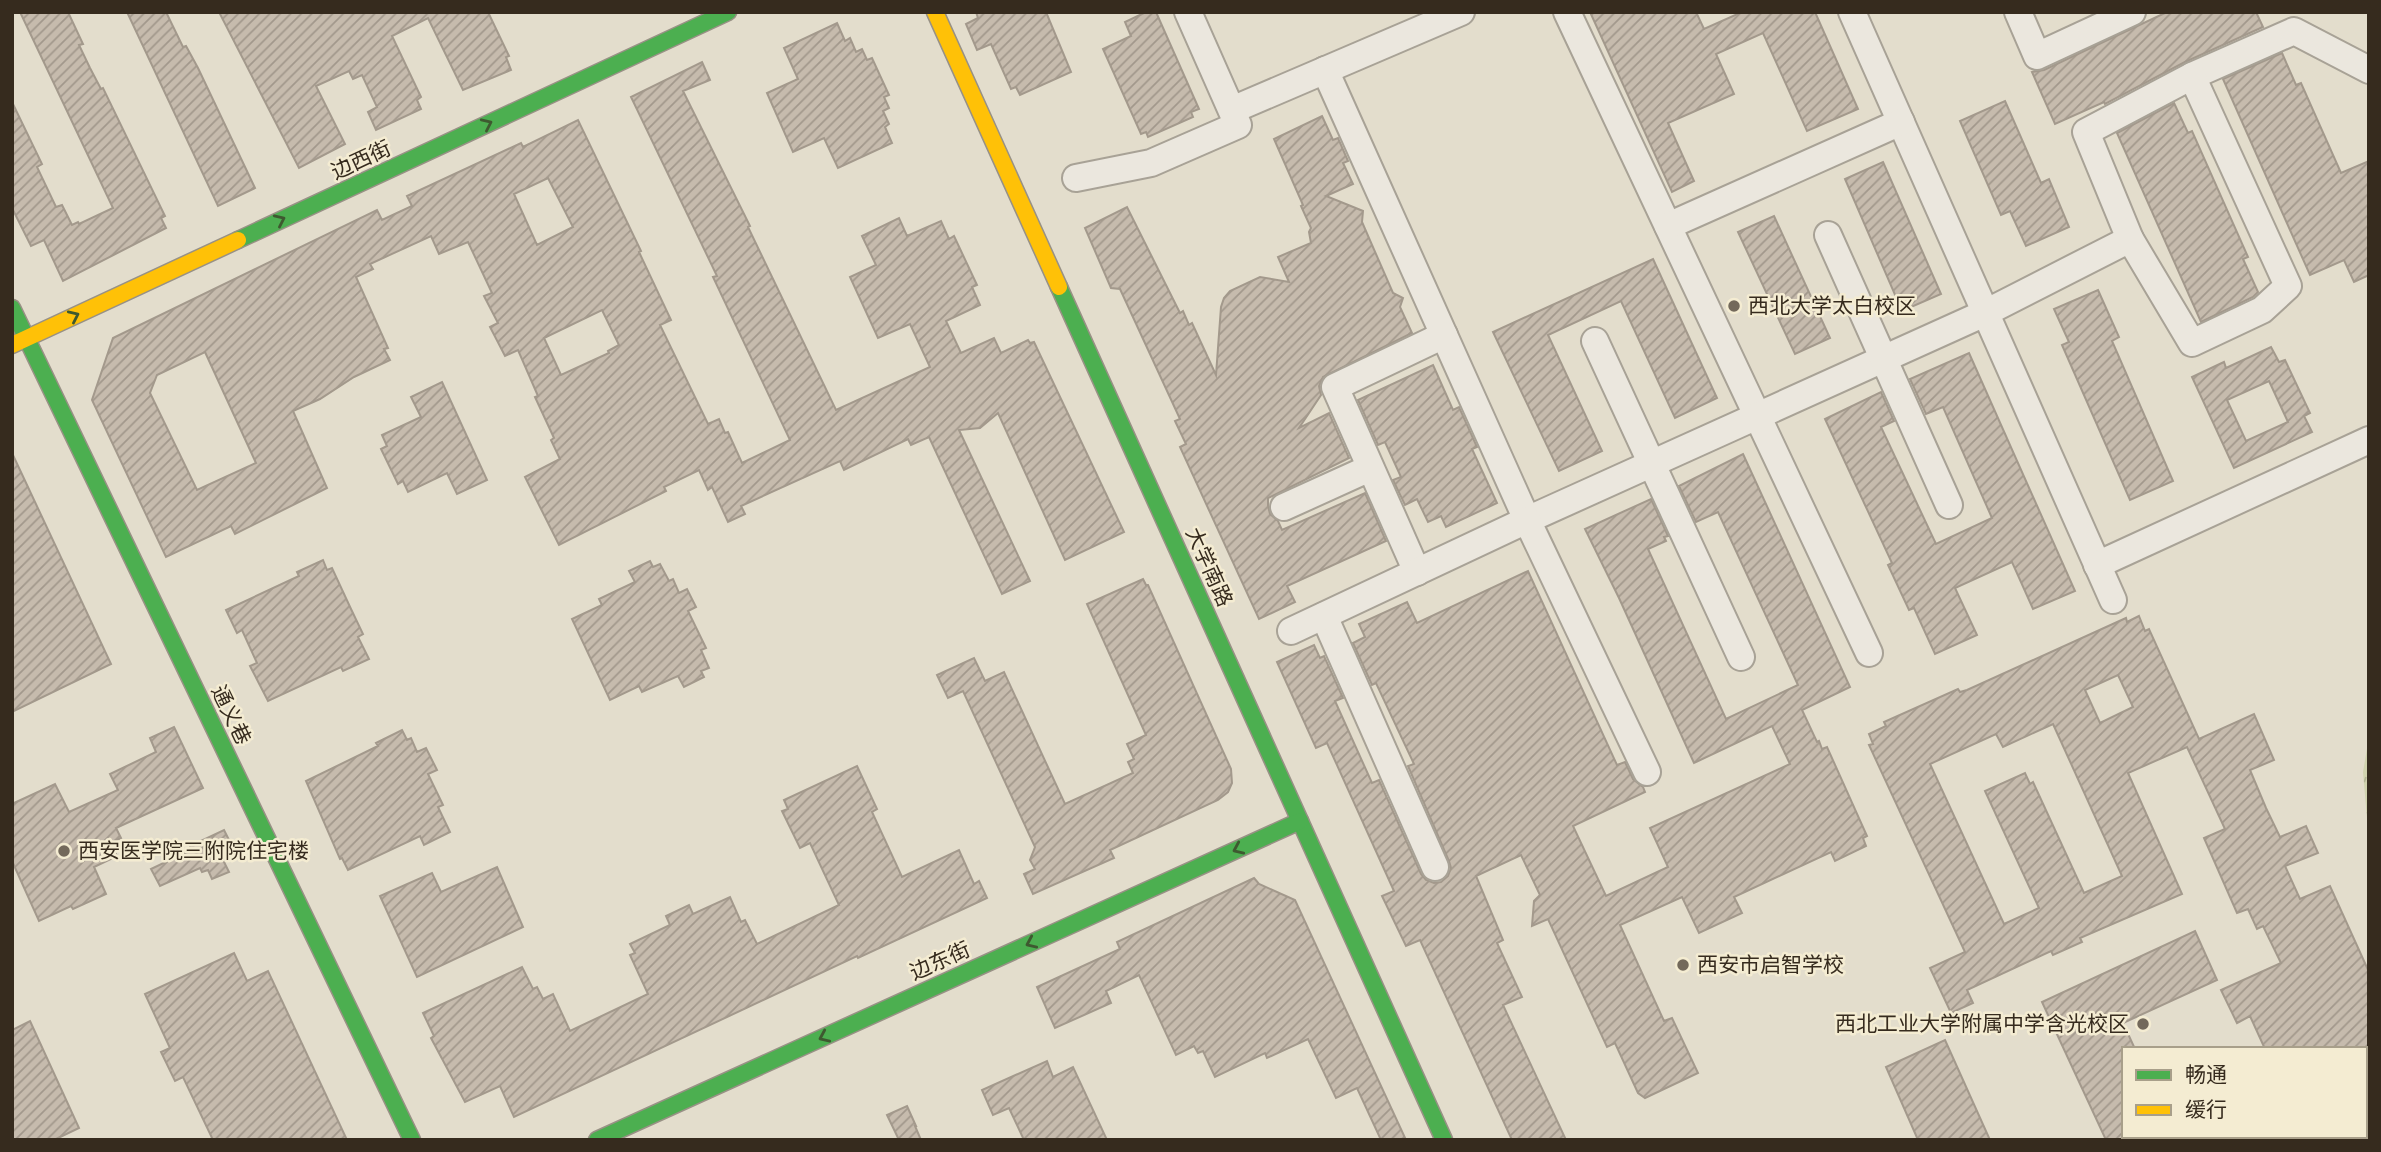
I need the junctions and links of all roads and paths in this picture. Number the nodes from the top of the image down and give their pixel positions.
1 (728, 12) edge
2 (935, 12) edge
3 (1188, 12) edge
4 (1461, 12) edge
5 (1567, 12) edge
6 (1852, 12) edge
7 (2018, 12) edge
8 (2132, 12) edge
9 (1325, 70) junction
10 (2369, 70) edge
11 (2192, 76) junction
12 (1232, 110) junction
13 (1901, 122) junction
14 (1076, 178) dead end
15 (1668, 226) junction
16 (1828, 235) dead end
17 (2130, 239) junction
18 (12, 308) edge
19 (1985, 313) junction
20 (1444, 335) junction
21 (1595, 341) dead end
22 (19, 342) edge
23 (1883, 359) junction
24 (1757, 416) junction
25 (2369, 440) edge
26 (1651, 464) junction
27 (1370, 468) junction
28 (1950, 505) dead end
29 (1284, 507) dead end
30 (1527, 520) junction
31 (2097, 565) junction
32 (1417, 572) junction
33 (2113, 600) dead end
34 (1324, 616) junction
35 (1292, 631) dead end
36 (1868, 653) dead end
37 (1741, 657) dead end
38 (1647, 772) dead end
39 (1300, 821) junction
40 (1435, 867) dead end
41 (412, 1140) edge
42 (597, 1140) edge
43 (1444, 1140) edge

22 -> 1 street, 边西街
2 - 39 street, 大学南路
3 - 12 street
4 - 9 street
5 - 15 street
6 - 13 street
7 - 8 street
9 - 12 street
9 - 20 street
10 - 11 street
11 - 17 street
11 - 17 street
12 - 14 street
13 - 15 street
13 - 19 street
15 - 24 street
16 - 23 street
17 - 19 street
18 - 22 street, 通义巷
19 - 23 street
19 - 31 street
20 - 27 street
20 - 30 street
21 - 26 street
22 - 41 street, 通义巷
23 - 24 street
23 - 28 street
24 - 26 street
24 - 36 street
25 - 31 street
26 - 30 street
26 - 37 street
27 - 29 street
27 - 32 street
30 - 32 street
30 - 38 street
31 - 33 street
32 - 34 street
34 - 35 street
34 - 40 street
39 -> 42 street, 边东街
39 - 43 street, 大学南路

